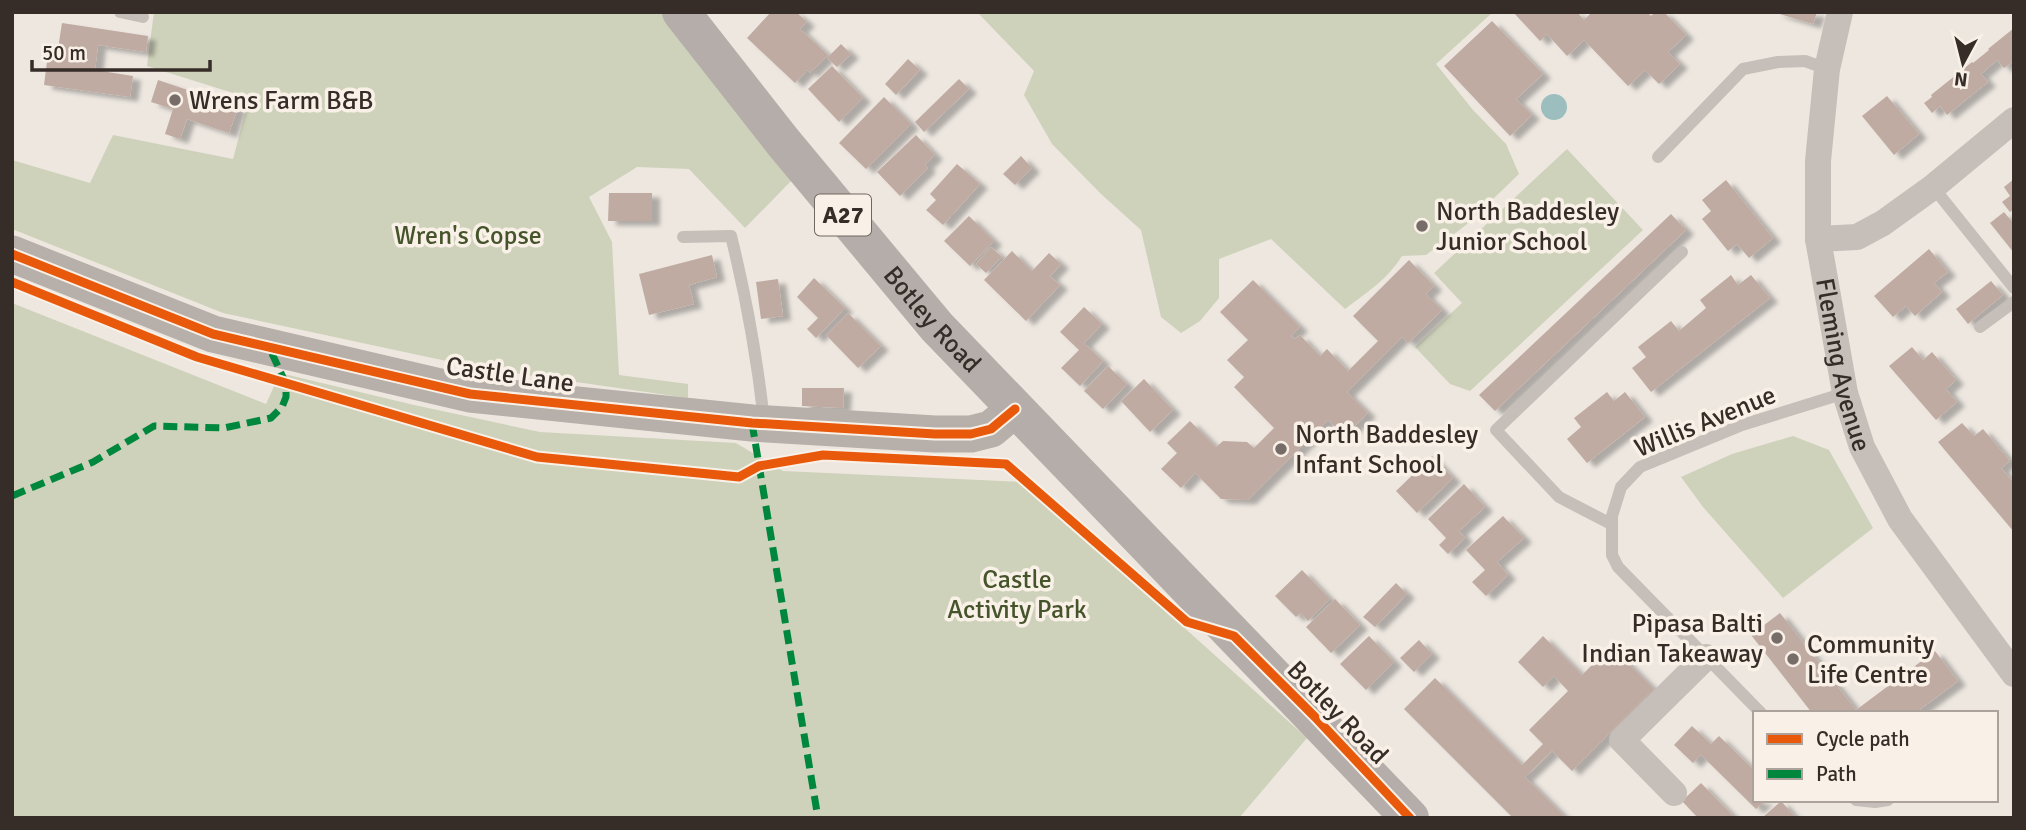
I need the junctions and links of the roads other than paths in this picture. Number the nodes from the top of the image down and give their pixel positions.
1 (120, 12) edge
2 (681, 12) edge
3 (1840, 12) edge
4 (143, 17) dead end
5 (1827, 69) junction
6 (2014, 120) edge
7 (1658, 157) dead end
8 (1933, 187) junction
9 (682, 237) dead end
10 (1818, 239) junction
11 (1682, 252) dead end
12 (12, 254) edge
13 (2014, 288) edge
14 (2014, 302) edge
15 (1980, 327) dead end
16 (1845, 393) junction
17 (1015, 409) junction
18 (765, 424) junction
19 (1611, 524) junction
20 (1706, 657) junction
21 (2014, 674) edge
22 (1758, 711) edge
23 (1674, 793) dead end
24 (1410, 818) edge

1 - 4 lane
2 - 17 main road, Botley Road / A27
3 - 5 street, Fleming Avenue
5 - 7 lane
5 - 10 street, Fleming Avenue
6 - 8 street
8 - 10 street
8 - 13 lane
9 - 18 lane
10 - 16 street, Fleming Avenue
11 - 19 lane
12 - 18 street, Castle Lane
14 - 15 lane
16 - 19 lane, Willis Avenue
16 - 21 street, Fleming Avenue
17 - 18 street, Castle Lane
17 - 24 main road, Botley Road / A27
19 - 20 lane, Willis Avenue
20 - 22 lane, Willis Avenue
20 - 23 street

